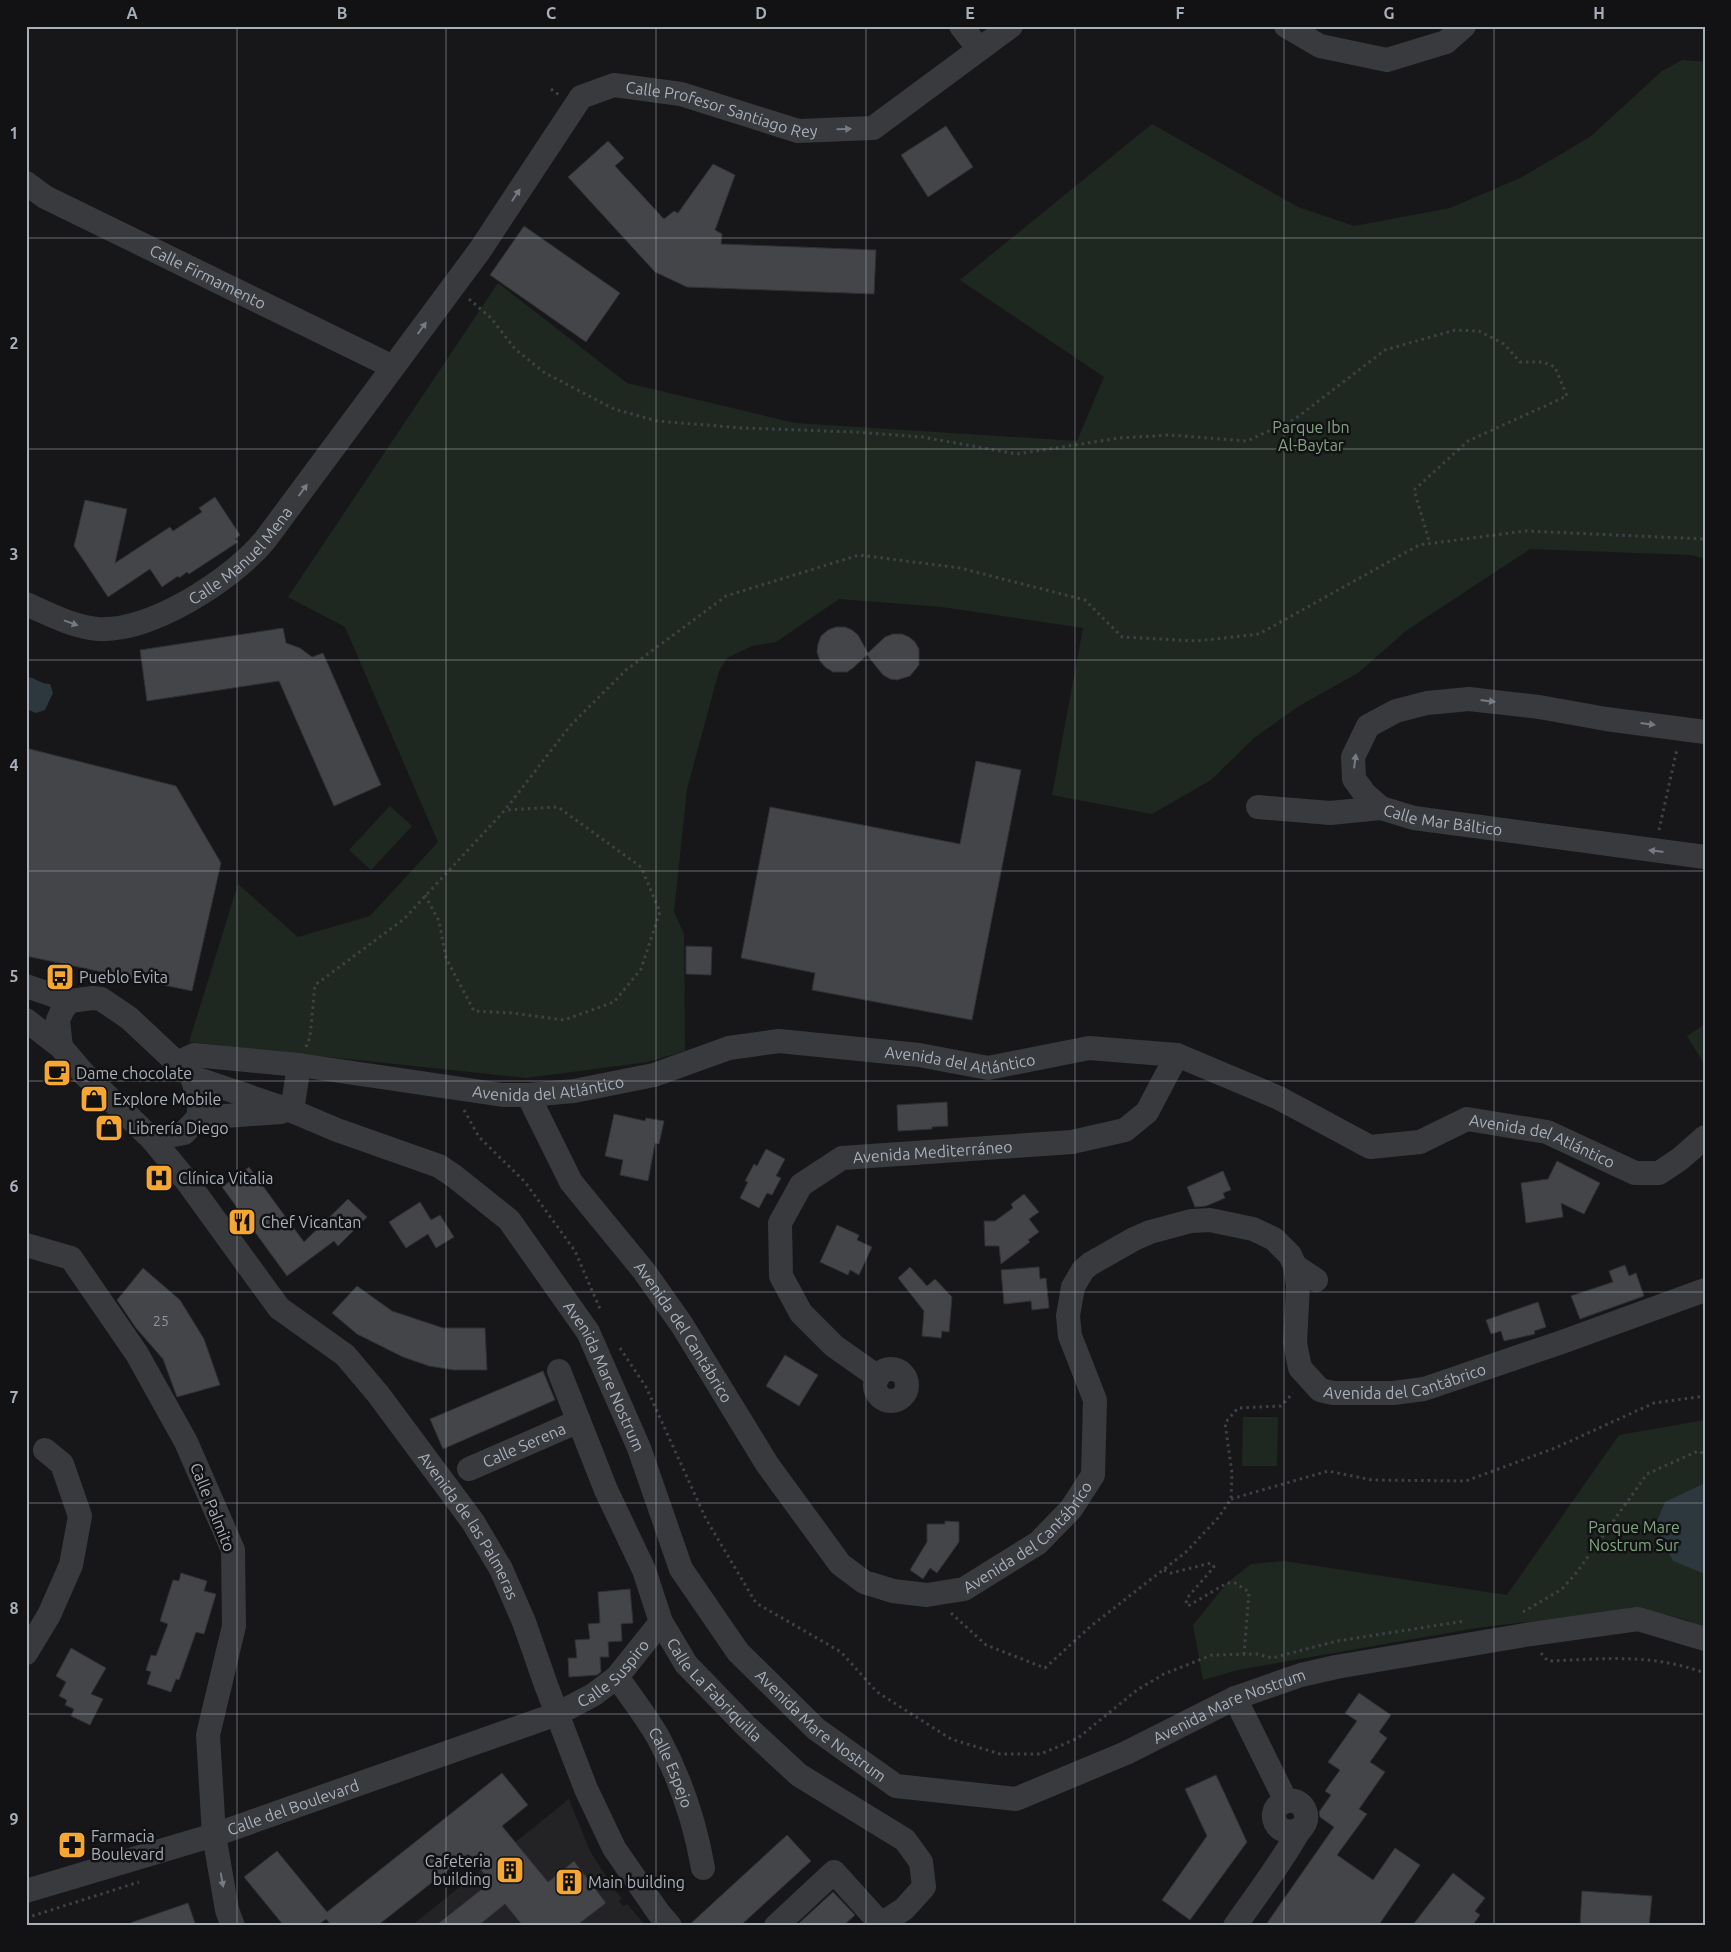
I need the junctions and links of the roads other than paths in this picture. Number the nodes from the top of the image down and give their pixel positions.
1 (961, 26) edge
2 (1011, 26) edge
3 (1286, 26) edge
4 (1464, 26) edge
5 (979, 49) junction
6 (26, 183) edge
7 (393, 367) junction
8 (26, 604) edge
9 (1705, 732) edge
10 (1258, 807) dead end
11 (1381, 808) junction
12 (1705, 857) edge
13 (26, 986) edge
14 (70, 1001) junction
15 (26, 1020) edge
16 (61, 1047) junction
17 (1177, 1055) junction
18 (299, 1065) junction
19 (184, 1070) junction
20 (528, 1095) junction
21 (292, 1111) junction
22 (191, 1126) junction
23 (1705, 1137) edge
24 (152, 1139) junction
25 (186, 1180) junction
26 (26, 1245) edge
27 (1295, 1266) junction
28 (1316, 1280) dead end
29 (1705, 1290) edge
30 (559, 1371) dead end
31 (878, 1376) dead end
32 (579, 1421) junction
33 (45, 1450) dead end
34 (469, 1469) dead end
35 (661, 1622) junction
36 (1705, 1640) edge
37 (26, 1653) edge
38 (617, 1677) junction
39 (1235, 1698) junction
40 (557, 1714) junction
41 (214, 1835) junction
42 (703, 1868) dead end
43 (26, 1891) edge
44 (881, 1925) edge
45 (233, 1926) edge
46 (670, 1926) edge
47 (776, 1926) edge
48 (1235, 1926) edge

1 - 5 street
2 - 5 street, Calle Profesor Santiago Rey
3 - 4 street
7 -> 5 street, Calle Profesor Santiago Rey
6 - 7 street, Calle Firmamento
8 -> 7 street, Calle Manuel Mena
11 -> 9 street, Calle Mar Báltico
10 - 11 street
12 -> 11 street, Calle Mar Báltico
13 - 14 street
14 - 16 street
14 - 19 street
15 - 16 street
16 - 24 street, Avenida de las Palmeras
17 - 20 street, Avenida del Atlántico
17 - 23 street, Avenida del Atlántico
17 - 31 street, Avenida Mediterráneo
18 - 19 street, Avenida del Atlántico
18 - 20 street, Avenida del Atlántico
18 - 21 street
19 - 21 street, Avenida Mare Nostrum
19 - 22 street
20 - 27 street, Avenida del Cantábrico
21 - 22 street, Avenida Mare Nostrum
21 - 39 street, Avenida Mare Nostrum
22 - 24 street, Avenida Mare Nostrum
22 - 25 street
24 - 25 street, Avenida de las Palmeras
25 - 40 street, Avenida de las Palmeras
26 - 41 street, Calle Palmito
27 - 28 street
27 - 29 street, Avenida del Cantábrico
30 - 32 street, Calle La Fabriquilla
32 - 34 street, Calle Serena
32 - 35 street, Calle La Fabriquilla
33 - 37 street
35 - 38 street, Calle Suspiro
35 - 44 street, Calle La Fabriquilla
36 - 39 street, Avenida Mare Nostrum
38 - 40 street, Calle Suspiro
38 - 42 street, Calle Espejo
39 - 48 street
40 - 41 street, Calle del Boulevard
40 - 46 street, Avenida de las Palmeras
41 - 43 street, Calle del Boulevard
41 -> 45 street, Calle Palmito
44 - 47 street

